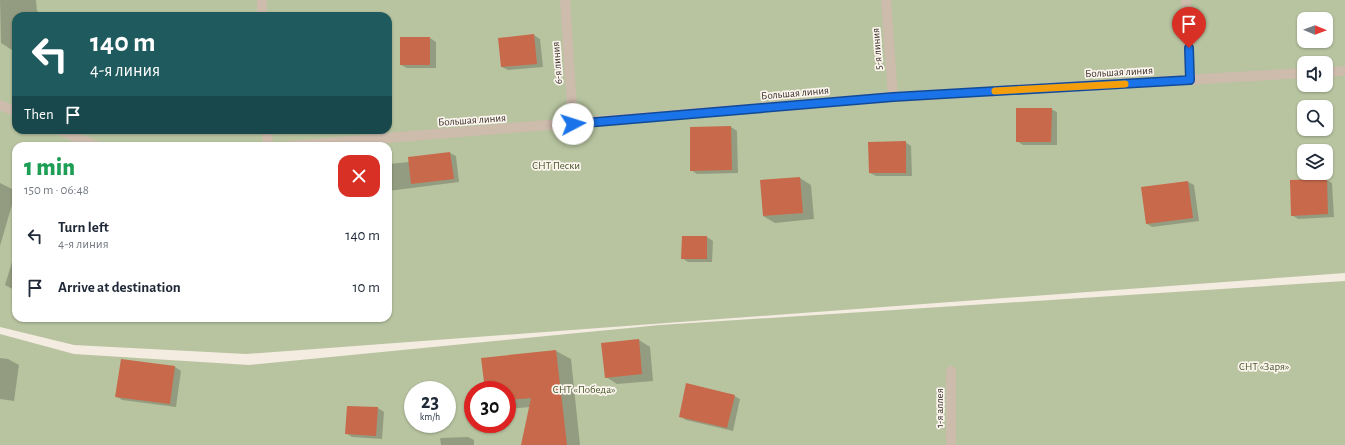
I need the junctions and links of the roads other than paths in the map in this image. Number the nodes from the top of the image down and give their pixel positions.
1 (262, 0) edge
2 (565, 0) edge
3 (886, 0) edge
4 (1186, 0) edge
5 (262, 12) edge
6 (1345, 71) edge
7 (1333, 72) edge
8 (1297, 73) edge
9 (1190, 80) junction
10 (893, 97) junction
11 (0, 105) edge
12 (12, 110) edge
13 (573, 124) junction
14 (68, 134) edge
15 (88, 142) edge
16 (341, 142) edge
17 (951, 371) dead end
18 (951, 445) edge

1 - 5 street
2 - 13 street, 6-я линия
3 - 10 street, 5-я линия
4 - 9 street
6 - 7 street
8 - 9 street, Большая линия
9 - 10 street, Большая линия
10 - 13 street, Большая линия
11 - 12 street
13 - 16 street, Большая линия
14 - 15 street
17 - 18 street, 1-я аллея

